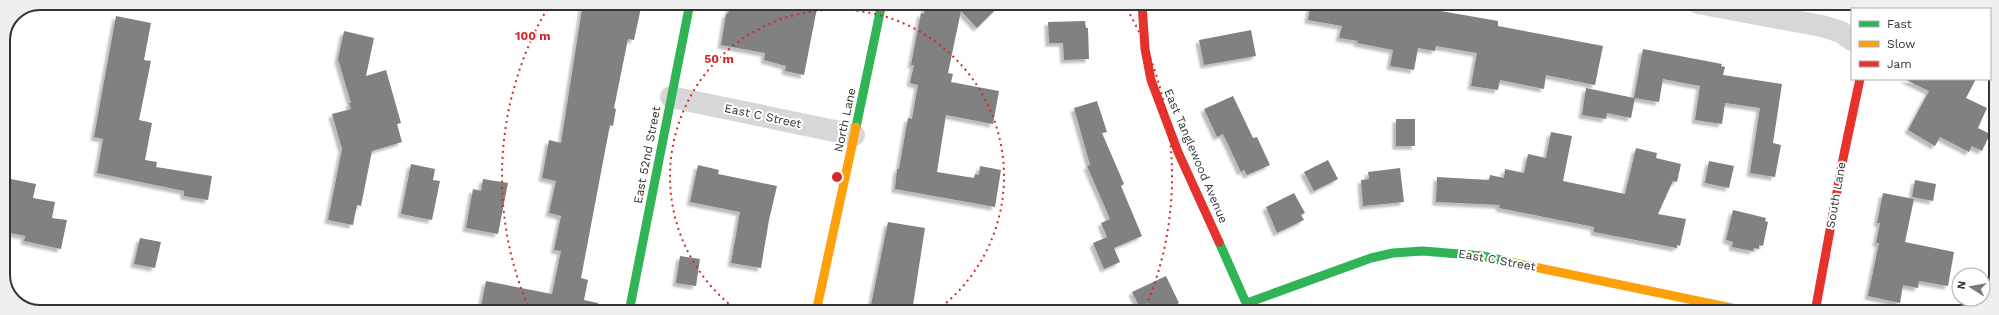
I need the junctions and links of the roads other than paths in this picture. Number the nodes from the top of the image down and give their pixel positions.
1 (689, 10) edge
2 (881, 10) edge
3 (1142, 10) edge
4 (1736, 10) edge
5 (1850, 39) edge
6 (1860, 80) edge
7 (671, 97) junction
8 (854, 135) junction
9 (630, 305) edge
10 (818, 305) edge
11 (1247, 305) edge
12 (1253, 305) edge
13 (1718, 305) edge
14 (1816, 305) edge

1 - 7 street, East 52nd Street
2 - 8 street, North Lane
3 - 11 street, East Tanglewood Avenue
4 - 5 street
6 - 14 street, South Lane
7 - 8 street, East C Street
7 - 9 street, East 52nd Street
8 - 10 street, North Lane
12 - 13 street, East C Street

